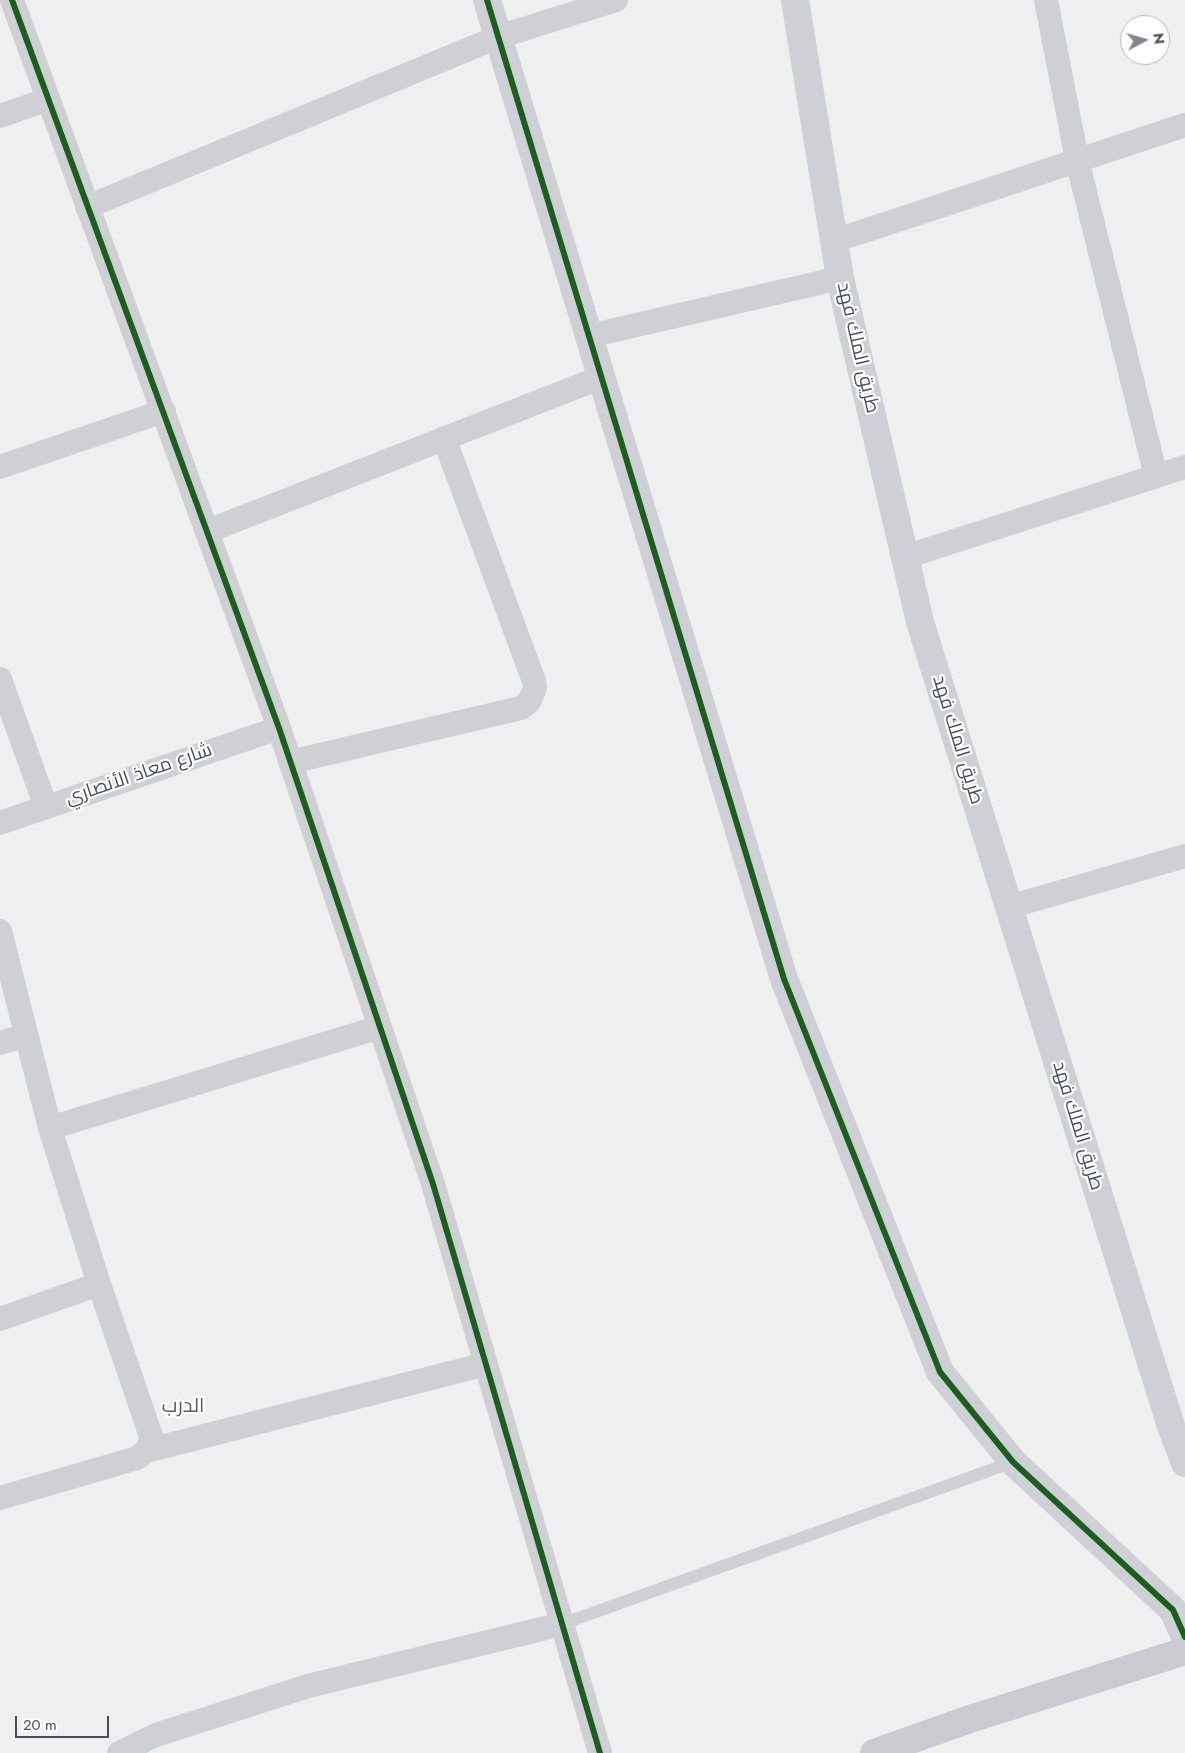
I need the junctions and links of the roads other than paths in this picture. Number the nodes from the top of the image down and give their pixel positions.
1 (12, 0) edge
2 (487, 0) edge
3 (616, 0) edge
4 (795, 0) edge
5 (1046, 0) edge
6 (498, 37) junction
7 (46, 100) junction
8 (0, 116) edge
9 (1185, 125) edge
10 (1077, 160) junction
11 (87, 207) junction
12 (834, 241) junction
13 (840, 278) junction
14 (589, 336) junction
15 (602, 377) junction
16 (164, 411) junction
17 (444, 438) junction
18 (0, 467) edge
19 (1185, 467) edge
20 (1156, 476) junction
21 (208, 531) junction
22 (905, 557) junction
23 (0, 679) edge
24 (279, 728) junction
25 (290, 762) junction
26 (46, 807) junction
27 (0, 823) edge
28 (1185, 856) edge
29 (1009, 907) junction
30 (0, 930) edge
31 (380, 1027) junction
32 (26, 1035) junction
33 (0, 1043) edge
34 (50, 1128) junction
35 (99, 1284) junction
36 (0, 1319) edge
37 (486, 1364) junction
38 (1178, 1424) edge
39 (146, 1451) junction
40 (1013, 1462) junction
41 (1185, 1463) edge
42 (0, 1498) edge
43 (562, 1624) junction
44 (1185, 1638) edge
45 (1185, 1651) edge
46 (119, 1753) edge
47 (600, 1753) edge
48 (874, 1753) edge

1 - 7 street
2 - 6 street
3 - 6 street
4 - 12 street, طريق الملك فهد
5 - 10 street
6 - 11 street
6 - 14 street
7 - 8 street
7 - 11 street
9 - 10 street
10 - 12 street
10 - 20 street
11 - 16 street
12 - 13 street, طريق الملك فهد
13 - 14 street
13 - 22 street, طريق الملك فهد
14 - 15 street
15 - 17 street
15 - 40 street
16 - 18 street
16 - 21 street
17 - 21 street
17 - 25 street
19 - 20 street
20 - 22 street
21 - 24 street
22 - 29 street, طريق الملك فهد
23 - 26 street
24 - 25 street
24 - 26 street, شارع معاذ الأنصاري
25 - 31 street
26 - 27 street, شارع معاذ الأنصاري
28 - 29 street
29 - 38 street, طريق الملك فهد
30 - 32 street
31 - 34 street
31 - 37 street
32 - 33 street
32 - 34 street
34 - 35 street
35 - 36 street
35 - 39 street
37 - 39 street
37 - 43 street
38 - 41 street, طريق الملك فهد
39 - 42 street
40 - 43 lane
40 - 44 street
43 - 46 street
43 - 47 street
45 - 48 main road

